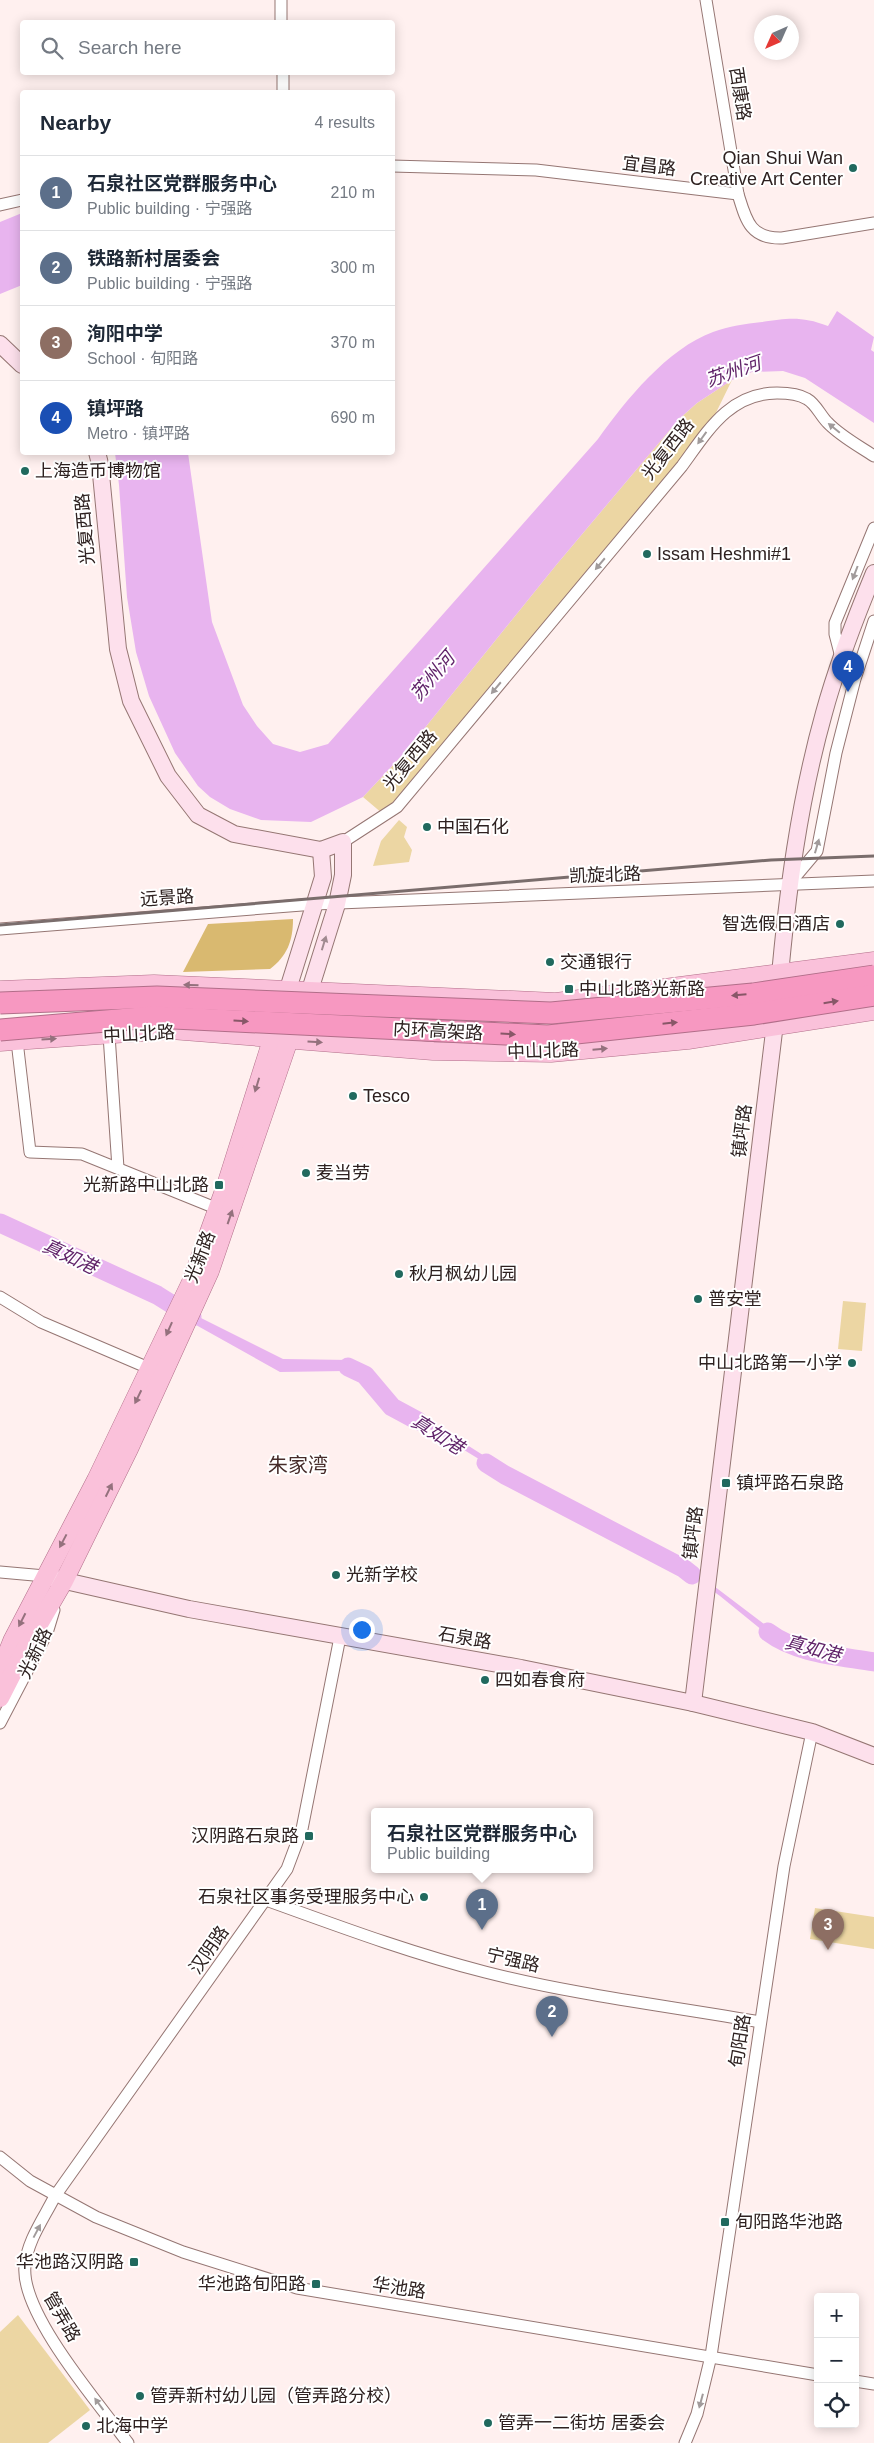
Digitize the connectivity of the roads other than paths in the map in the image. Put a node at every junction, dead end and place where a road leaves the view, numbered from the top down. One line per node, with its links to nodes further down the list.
1 (281, 0): 3 (street)
2 (706, 0): 7 (street, 西康路)
3 (281, 20)
4 (282, 75): 5 (street)
5 (283, 90)
6 (395, 166): 7 (street, 宜昌路)
7 (738, 194): 10 (street)
8 (20, 200): 9 (street)
9 (0, 204)
10 (874, 223)
11 (0, 344): 12 (street)
12 (20, 363)
13 (98, 455): 20 (street, 光复西路)
14 (874, 456): 19 (street, 光复西路, one-way to 19)
15 (874, 528): 18 (street, one-way to 18)
16 (874, 573): 18 (street, 镇坪路)
17 (874, 621): 22 (street, one-way to 17)
18 (841, 657): 22 (street, 镇坪路)
19 (343, 842): 20 (street, 光复西路); 24 (street, 光新路)
20 (321, 850): 23 (street, 光新路)
21 (874, 881): 22 (street, 凯旋北路)
22 (789, 885): 24 (street, 凯旋北路); 27 (street, 镇坪路)
23 (315, 904): 24 (street, 远景路); 25 (street, 远景路); 29 (street, 光新路)
24 (337, 904): 31 (street, 光新路, one-way to 24)
25 (0, 928)
26 (874, 961): 27 (main road)
27 (780, 972): 31 (main road); 35 (street, 镇坪路)
28 (874, 976): 33 (highway, 内环高架路, one-way to 33, bridge)
29 (288, 989): 30 (main road, one-way to 30); 31 (main road); 38 (main road, 光新路)
30 (0, 990)
31 (310, 990): 38 (main road, 光新路)
32 (874, 995): 37 (highway, 内环高架路, one-way to 32, bridge)
33 (0, 1003)
34 (874, 1010): 35 (main road, 中山北路)
35 (775, 1026): 38 (main road, 中山北路, one-way to 35); 52 (street, 镇坪路)
36 (109, 1035): 37 (main road, 中山北路, one-way to 36); 38 (main road, 中山北路); 39 (street)
37 (6, 1038): 39 (street)
38 (280, 1039): 40 (main road, 光新路, one-way to 40); 42 (main road, 光新路, one-way to 38)
39 (118, 1168): 40 (street)
40 (218, 1209): 42 (main road, 光新路)
41 (0, 1297): 44 (street)
42 (187, 1308): 43 (main road, 光新路)
43 (165, 1356): 44 (main road, 光新路); 47 (main road, 光新路, one-way to 43)
44 (151, 1369): 46 (main road, 光新路, one-way to 46)
45 (0, 1572): 46 (street)
46 (45, 1576): 47 (street, 石泉路); 49 (main road, 光新路, one-way to 49)
47 (64, 1581): 48 (street, 石泉路); 51 (main road, 光新路); 53 (street, 光新路)
48 (340, 1637): 52 (street, 石泉路); 56 (street, 汉阴路)
49 (6, 1647): 50 (main road, 光新路)
50 (0, 1671)
51 (0, 1697)
52 (693, 1703): 54 (street, 石泉路)
53 (0, 1723)
54 (812, 1732): 55 (street, 石泉路); 57 (street, 旬阳路)
55 (874, 1756)
56 (266, 1900): 57 (street, 宁强路); 59 (street, 汉阴路)
57 (760, 2022): 60 (street, 旬阳路)
58 (0, 2157): 59 (street, 华池路)
59 (55, 2196): 60 (street, 华池路); 64 (street, 管弄路, one-way to 59)
60 (711, 2356): 61 (street, 华池路); 65 (street, one-way to 65)
61 (814, 2374)
62 (859, 2382): 63 (street)
63 (874, 2384)
64 (128, 2443)
65 (685, 2443)

